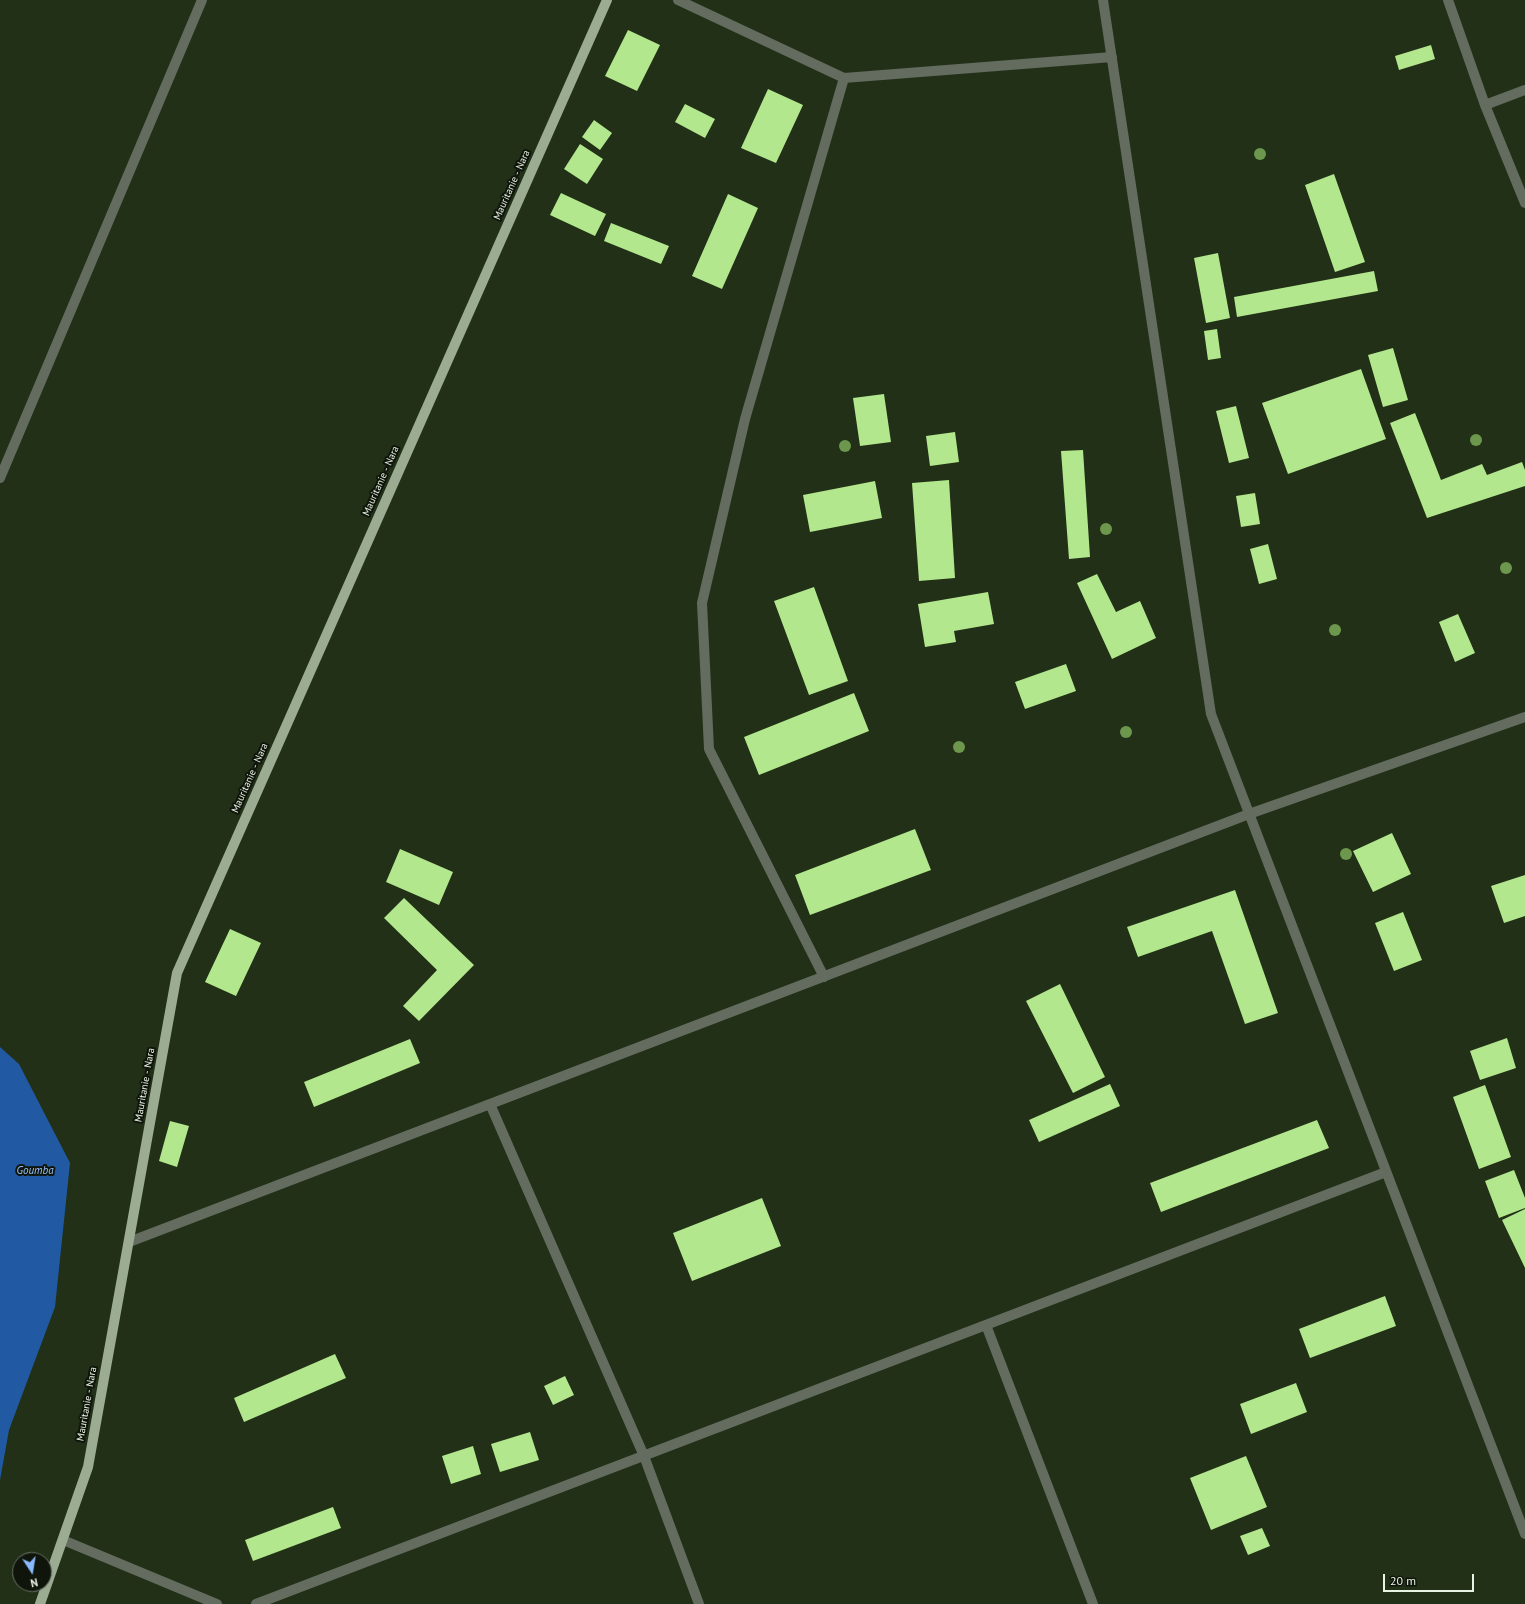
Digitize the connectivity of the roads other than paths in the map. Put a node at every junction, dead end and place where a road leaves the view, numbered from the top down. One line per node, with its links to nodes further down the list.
1 (202, 0): 11 (street)
2 (607, 0): 17 (main road, Mauritanie - Nara)
3 (678, 0): 7 (street)
4 (1103, 0): 6 (street)
5 (1448, 0): 9 (street)
6 (1112, 57): 7 (street); 13 (street)
7 (844, 78): 14 (street)
8 (1525, 90): 9 (street)
9 (1485, 105): 10 (street)
10 (1525, 203)
11 (0, 478)
12 (1525, 717): 13 (street)
13 (1249, 814): 14 (street); 16 (street)
14 (824, 976): 15 (street)
15 (490, 1104): 17 (street); 19 (street)
16 (1386, 1172): 18 (street); 20 (street)
17 (129, 1242): 21 (main road, Mauritanie - Nara)
18 (986, 1325): 19 (street); 26 (street)
19 (644, 1456): 24 (street); 25 (street)
20 (1525, 1534)
21 (63, 1540): 22 (main road, Mauritanie - Nara); 23 (street)
22 (40, 1604)
23 (217, 1604)
24 (256, 1604)
25 (699, 1604)
26 (1093, 1604)

